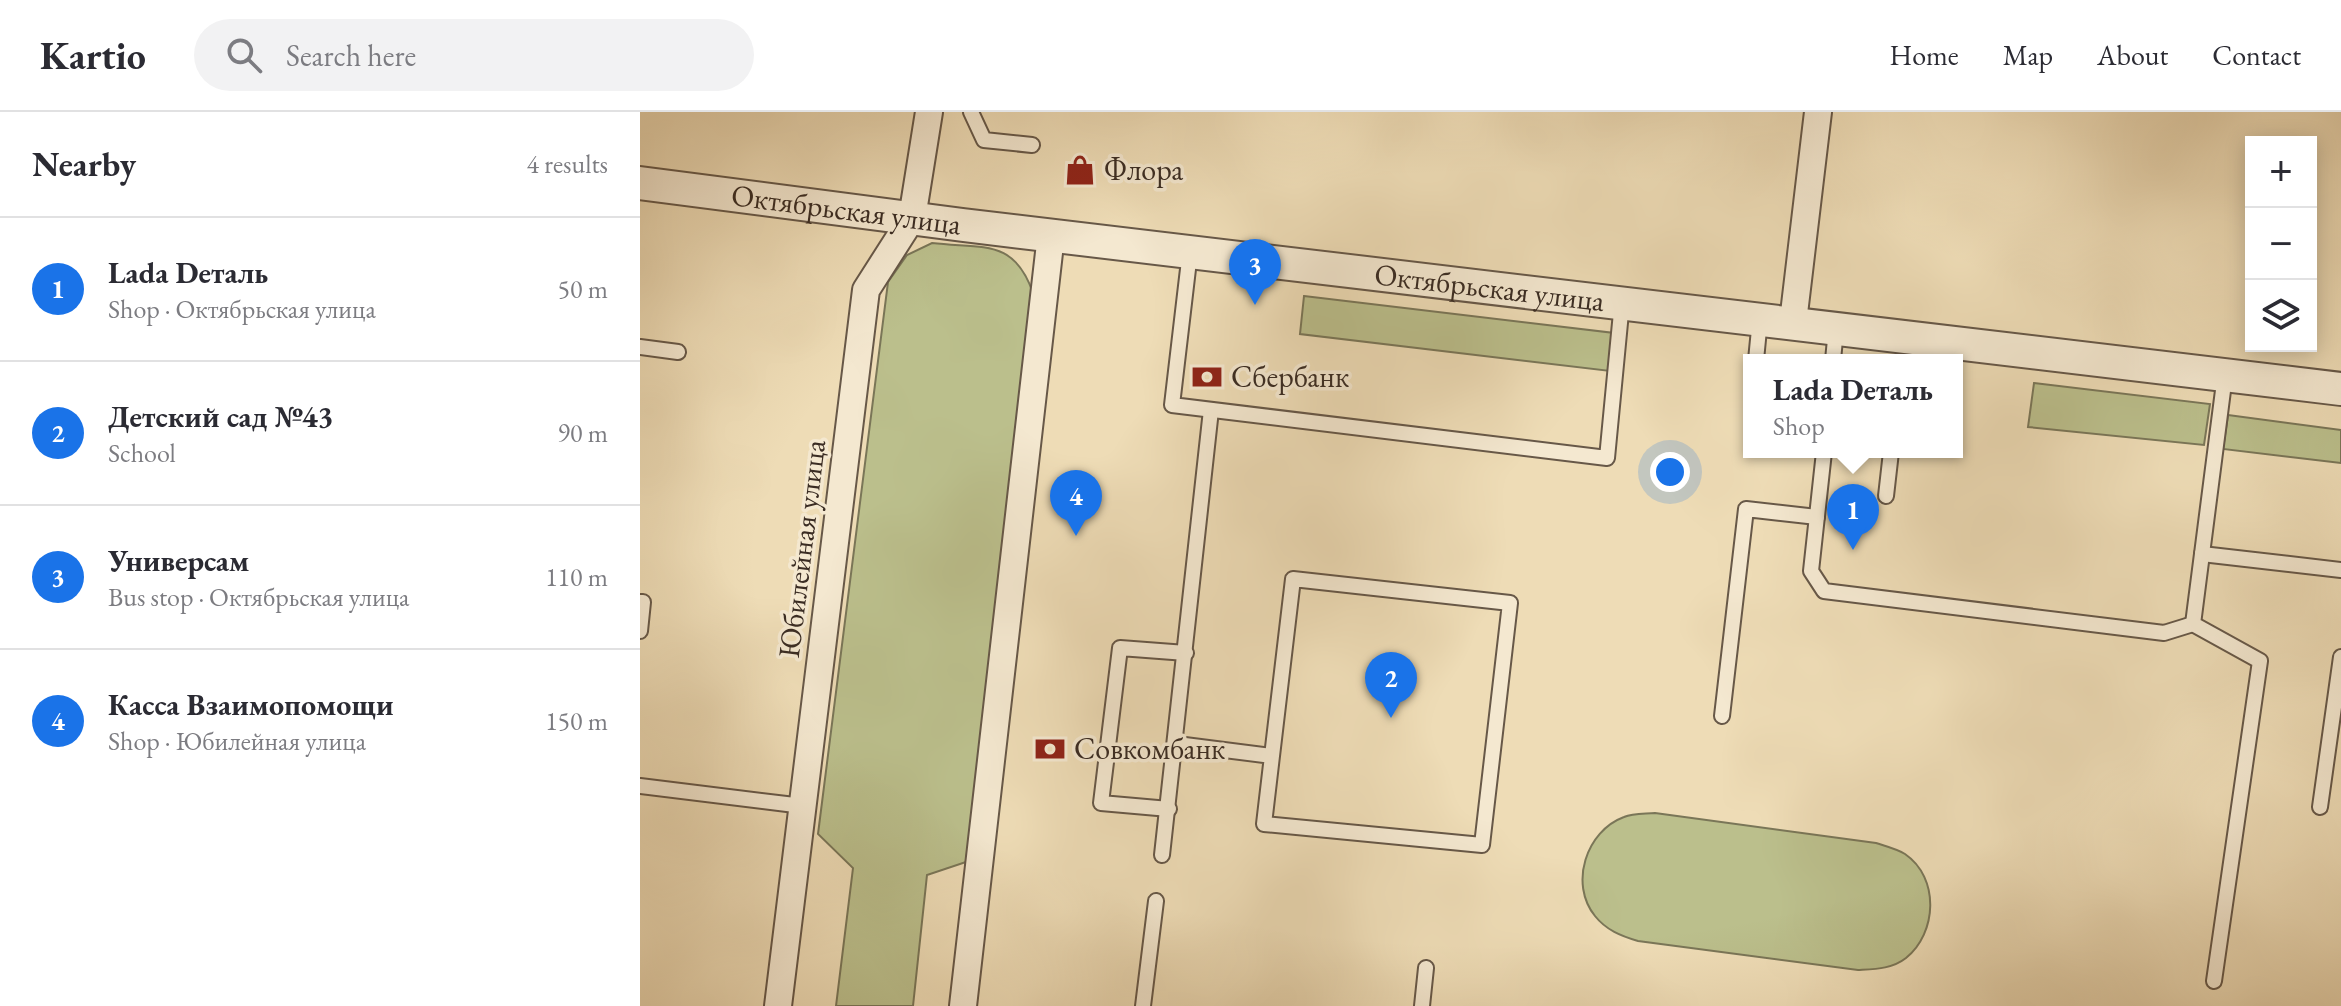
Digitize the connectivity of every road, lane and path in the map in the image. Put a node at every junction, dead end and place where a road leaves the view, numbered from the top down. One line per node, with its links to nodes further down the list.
1 (929, 112): 6 (street, Юбилейная улица)
2 (971, 112): 4 (lane)
3 (1818, 112): 11 (street)
4 (1032, 145)
5 (640, 183): 6 (street, Октябрьская улица)
6 (912, 218): 7 (street, Октябрьская улица); 35 (street, Юбилейная улица)
7 (1051, 235): 8 (street, Октябрьская улица); 43 (street)
8 (1190, 252): 9 (street, Октябрьская улица); 19 (lane)
9 (1622, 302): 10 (street, Октябрьская улица); 19 (lane)
10 (1760, 318): 11 (street, Октябрьская улица); 15 (lane)
11 (1793, 322): 12 (street, Октябрьская улица)
12 (1836, 327): 16 (lane); 17 (street, Октябрьская улица)
13 (640, 347): 14 (lane)
14 (678, 352)
15 (1757, 354)
16 (1834, 354)
17 (2225, 375): 18 (street, Октябрьская улица); 24 (lane)
18 (2341, 389)
19 (1211, 410): 29 (lane)
20 (1823, 458): 23 (lane)
21 (1890, 458): 22 (lane)
22 (1886, 496)
23 (1817, 517): 27 (lane); 31 (lane)
24 (2202, 554): 25 (lane); 27 (lane)
25 (2341, 570)
26 (640, 602): 28 (lane)
27 (2193, 624): 41 (lane)
28 (640, 631)
29 (1186, 653): 32 (lane); 37 (lane)
30 (2341, 657): 36 (lane)
31 (1722, 716)
32 (1177, 744): 33 (lane); 37 (lane)
33 (1272, 756): 33 (lane)
34 (640, 786): 35 (lane)
35 (803, 806): 42 (street, Юбилейная улица)
36 (2320, 807)
37 (1169, 809): 38 (lane)
38 (1162, 855)
39 (1156, 901): 44 (lane)
40 (1426, 968): 45 (lane)
41 (2214, 981)
42 (778, 1006)
43 (963, 1006)
44 (1143, 1006)
45 (1422, 1006)

